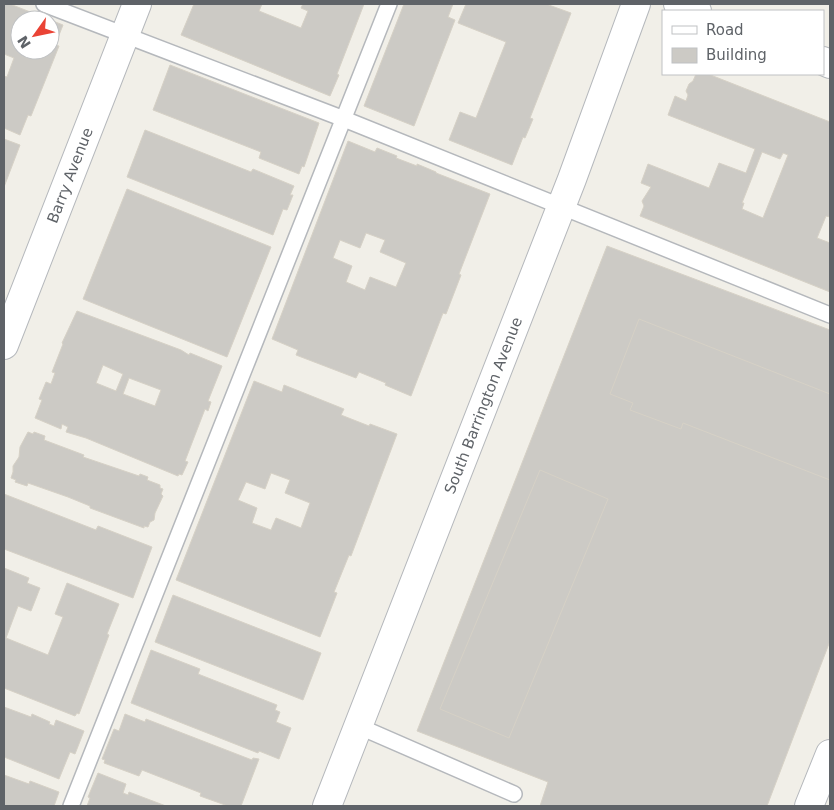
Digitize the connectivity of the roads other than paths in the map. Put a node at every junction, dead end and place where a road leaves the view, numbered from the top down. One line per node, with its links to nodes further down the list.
1 (44, 4): 7 (lane)
2 (137, 4): 7 (street, Barry Avenue)
3 (389, 4): 8 (lane)
4 (636, 4): 9 (street, South Barrington Avenue)
5 (678, 4): 6 (street)
6 (693, 10)
7 (125, 34): 8 (lane); 11 (street, Barry Avenue)
8 (344, 119): 9 (lane); 15 (lane)
9 (561, 207): 10 (lane); 12 (street, South Barrington Avenue)
10 (830, 315)
11 (4, 345)
12 (358, 726): 14 (lane); 16 (street, South Barrington Avenue)
13 (830, 754): 17 (street)
14 (514, 794)
15 (71, 806)
16 (327, 806)
17 (809, 806)

